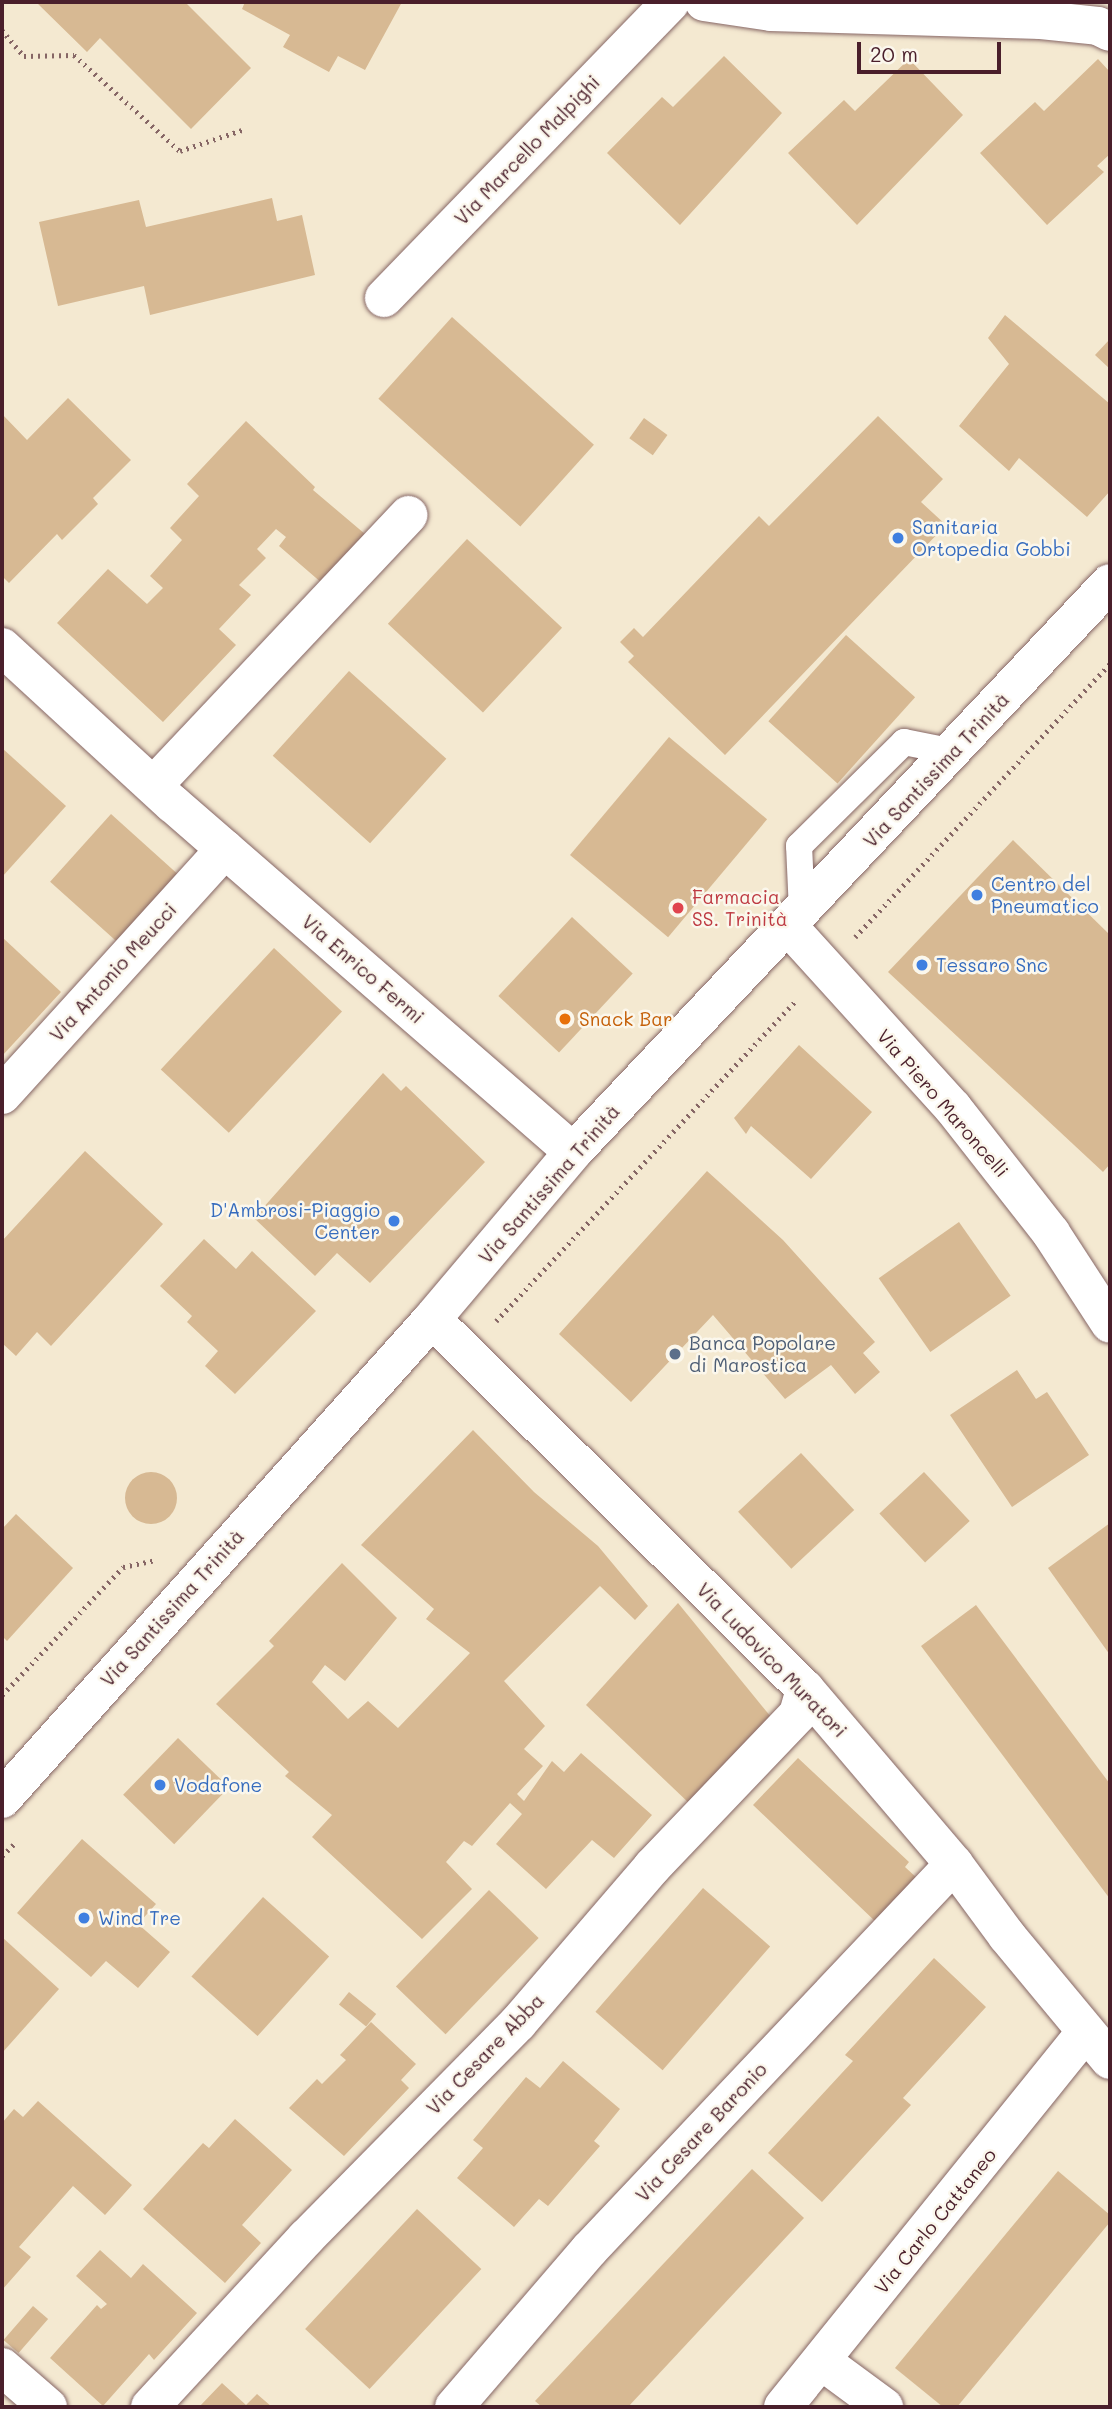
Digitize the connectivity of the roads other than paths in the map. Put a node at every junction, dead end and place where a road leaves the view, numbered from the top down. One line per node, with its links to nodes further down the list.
1 (671, 2): 4 (street, Via Marcello Malpighi)
2 (704, 2): 3 (street)
3 (1110, 32)
4 (384, 298)
5 (408, 515): 8 (street)
6 (1110, 583): 10 (street, Via Santissima Trinità)
7 (2, 647): 8 (street, Via Enrico Fermi)
8 (154, 785): 9 (street, Via Enrico Fermi)
9 (225, 849): 11 (street, Via Antonio Meucci); 12 (street, Via Enrico Fermi)
10 (795, 918): 12 (street, Via Santissima Trinità); 14 (street, Via Piero Maroncelli)
11 (2, 1095)
12 (573, 1152): 13 (street, Via Santissima Trinità)
13 (432, 1318): 15 (street, Via Ludovico Muratori); 16 (street, Via Santissima Trinità)
14 (1110, 1324)
15 (805, 1689): 17 (street, Via Ludovico Muratori); 22 (street, Via Cesare Abba)
16 (2, 1798)
17 (954, 1864): 18 (street, Via Ludovico Muratori); 23 (street, Via Cesare Baronio)
18 (1098, 2046): 19 (street, Via Carlo Cattaneo)
19 (823, 2362): 24 (street, Via Carlo Cattaneo); 25 (street)
20 (2, 2367): 21 (street)
21 (48, 2407)
22 (150, 2407)
23 (454, 2407)
24 (783, 2407)
25 (884, 2407)

